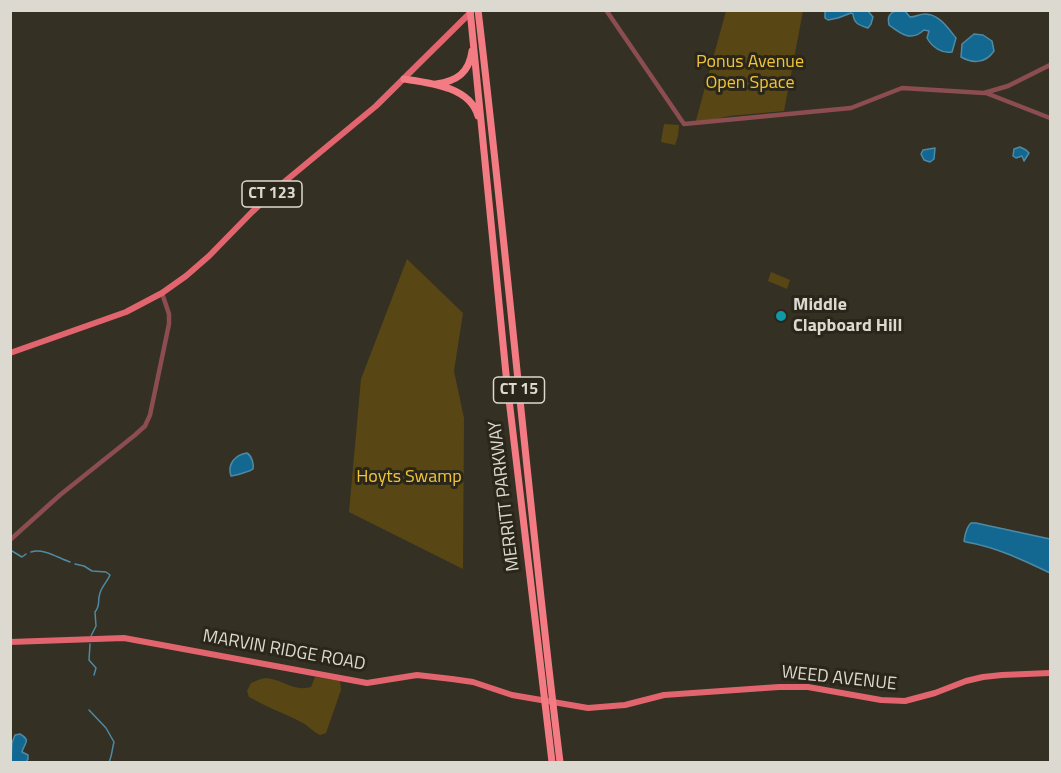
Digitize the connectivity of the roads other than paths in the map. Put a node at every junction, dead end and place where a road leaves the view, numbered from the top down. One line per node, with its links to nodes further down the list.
1 (472, 10): 4 (highway, MERRITT PARKWAY / CT 15); 6 (main road, CT 123)
2 (606, 10): 9 (street)
3 (479, 14): 20 (highway, MERRITT PARKWAY / CT 15)
4 (474, 39): 7 (highway); 12 (highway, MERRITT PARKWAY / CT 15)
5 (1050, 65): 8 (street)
6 (404, 80): 7 (highway); 13 (main road, CT 123)
7 (433, 84): 12 (highway)
8 (1008, 86): 9 (street); 10 (street)
9 (984, 93): 10 (street)
10 (1006, 101): 11 (street)
11 (1050, 118)
12 (483, 139): 19 (highway, MERRITT PARKWAY / CT 15)
13 (162, 293): 14 (main road, CT 123); 15 (street)
14 (10, 353)
15 (10, 540)
16 (10, 642): 18 (main road, MARVIN RIDGE ROAD)
17 (1050, 673): 18 (main road, WEED AVENUE)
18 (657, 697)
19 (552, 762)
20 (560, 762)

